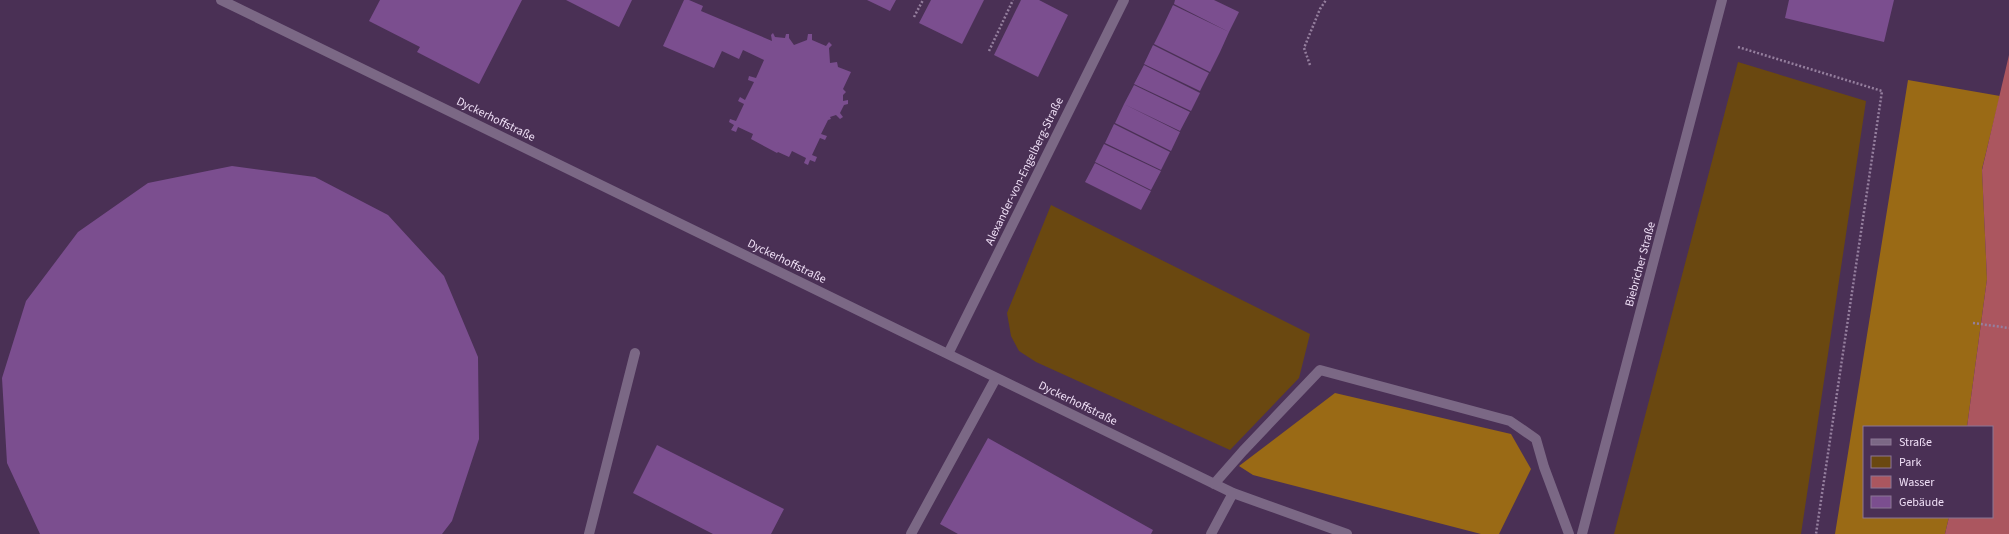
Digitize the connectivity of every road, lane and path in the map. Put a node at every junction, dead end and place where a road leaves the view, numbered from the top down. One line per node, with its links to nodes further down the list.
1 (221, 0): 14 (street, Dyckerhoffstraße)
2 (923, 0): 7 (path)
3 (1013, 0): 9 (path)
4 (1124, 0): 14 (street, Alexander-von-Engelberg-Straße)
5 (1326, 0): 10 (path)
6 (1722, 0): 23 (street, Biebricher Straße)
7 (914, 17)
8 (1738, 47): 24 (path)
9 (989, 51)
10 (1310, 65)
11 (1973, 323): 12 (path)
12 (2009, 328)
13 (635, 353): 18 (street)
14 (948, 354): 15 (street, Dyckerhoffstraße)
15 (996, 378): 16 (street, Dyckerhoffstraße); 19 (street)
16 (1214, 484): 17 (street, Dyckerhoffstraße); 22 (street)
17 (1233, 493): 20 (street); 21 (street, Dyckerhoffstraße)
18 (589, 534)
19 (911, 534)
20 (1211, 534)
21 (1347, 534)
22 (1569, 534)
23 (1582, 534)
24 (1816, 534)

